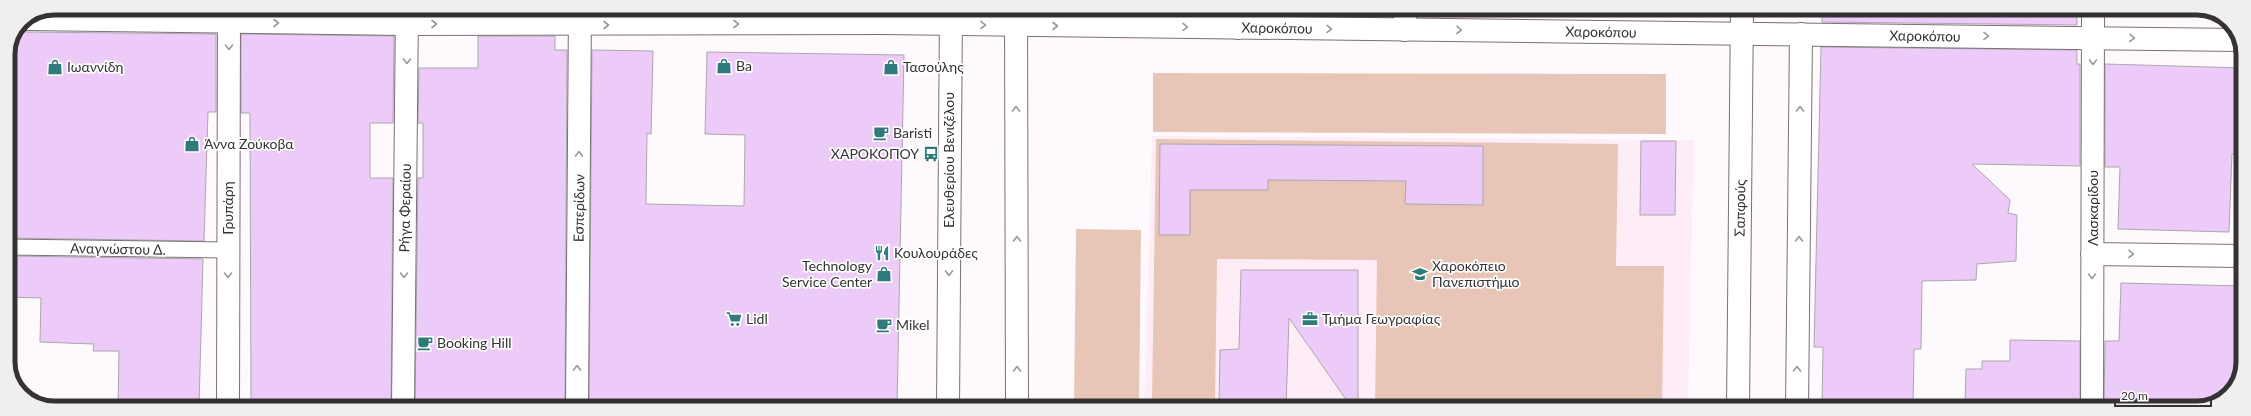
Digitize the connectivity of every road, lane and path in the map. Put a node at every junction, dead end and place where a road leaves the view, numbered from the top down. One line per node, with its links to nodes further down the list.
1 (229, 15): 4 (street, Χαροκόπου, one-way to 4); 15 (street, Γρυπάρη, one-way to 15)
2 (1742, 15): 10 (street, Σαπφούς)
3 (2093, 15): 12 (street, Λασκαρίδου)
4 (407, 16): 6 (street, Χαροκόπου, one-way to 6); 19 (street, Ρήγα Φεραίου, one-way to 19)
5 (951, 16): 6 (street, Χαροκόπου, one-way to 5); 7 (street, Χαροκόπου, one-way to 7); 21 (street, Ελευθερίου Βενιζέλου, one-way to 21)
6 (580, 17): 20 (street, Εσπερίδων, one-way to 6)
7 (1016, 17): 8 (street, Χαροκόπου, one-way to 8); 22 (street, one-way to 7)
8 (1238, 18): 9 (street, Χαροκόπου, one-way to 9)
9 (1405, 19): 10 (street, Χαροκόπου, one-way to 10)
10 (1742, 33): 11 (street, Χαροκόπου); 23 (street, Σαπφούς)
11 (1801, 34): 12 (street, Χαροκόπου, one-way to 12); 24 (street, one-way to 11)
12 (2093, 38): 13 (street, Χαροκόπου, one-way to 13); 16 (street, Λασκαρίδου, one-way to 16)
13 (2233, 40)
14 (15, 248): 15 (lane, Αναγνώστου Δ.)
15 (228, 250): 18 (street, Γρυπάρη, one-way to 18)
16 (2092, 254): 17 (street, one-way to 17); 25 (street, Λασκαρίδου, one-way to 25)
17 (2236, 256)
18 (228, 401)
19 (403, 401)
20 (577, 401)
21 (948, 401)
22 (1018, 401)
23 (1738, 401)
24 (1797, 401)
25 (2092, 401)

